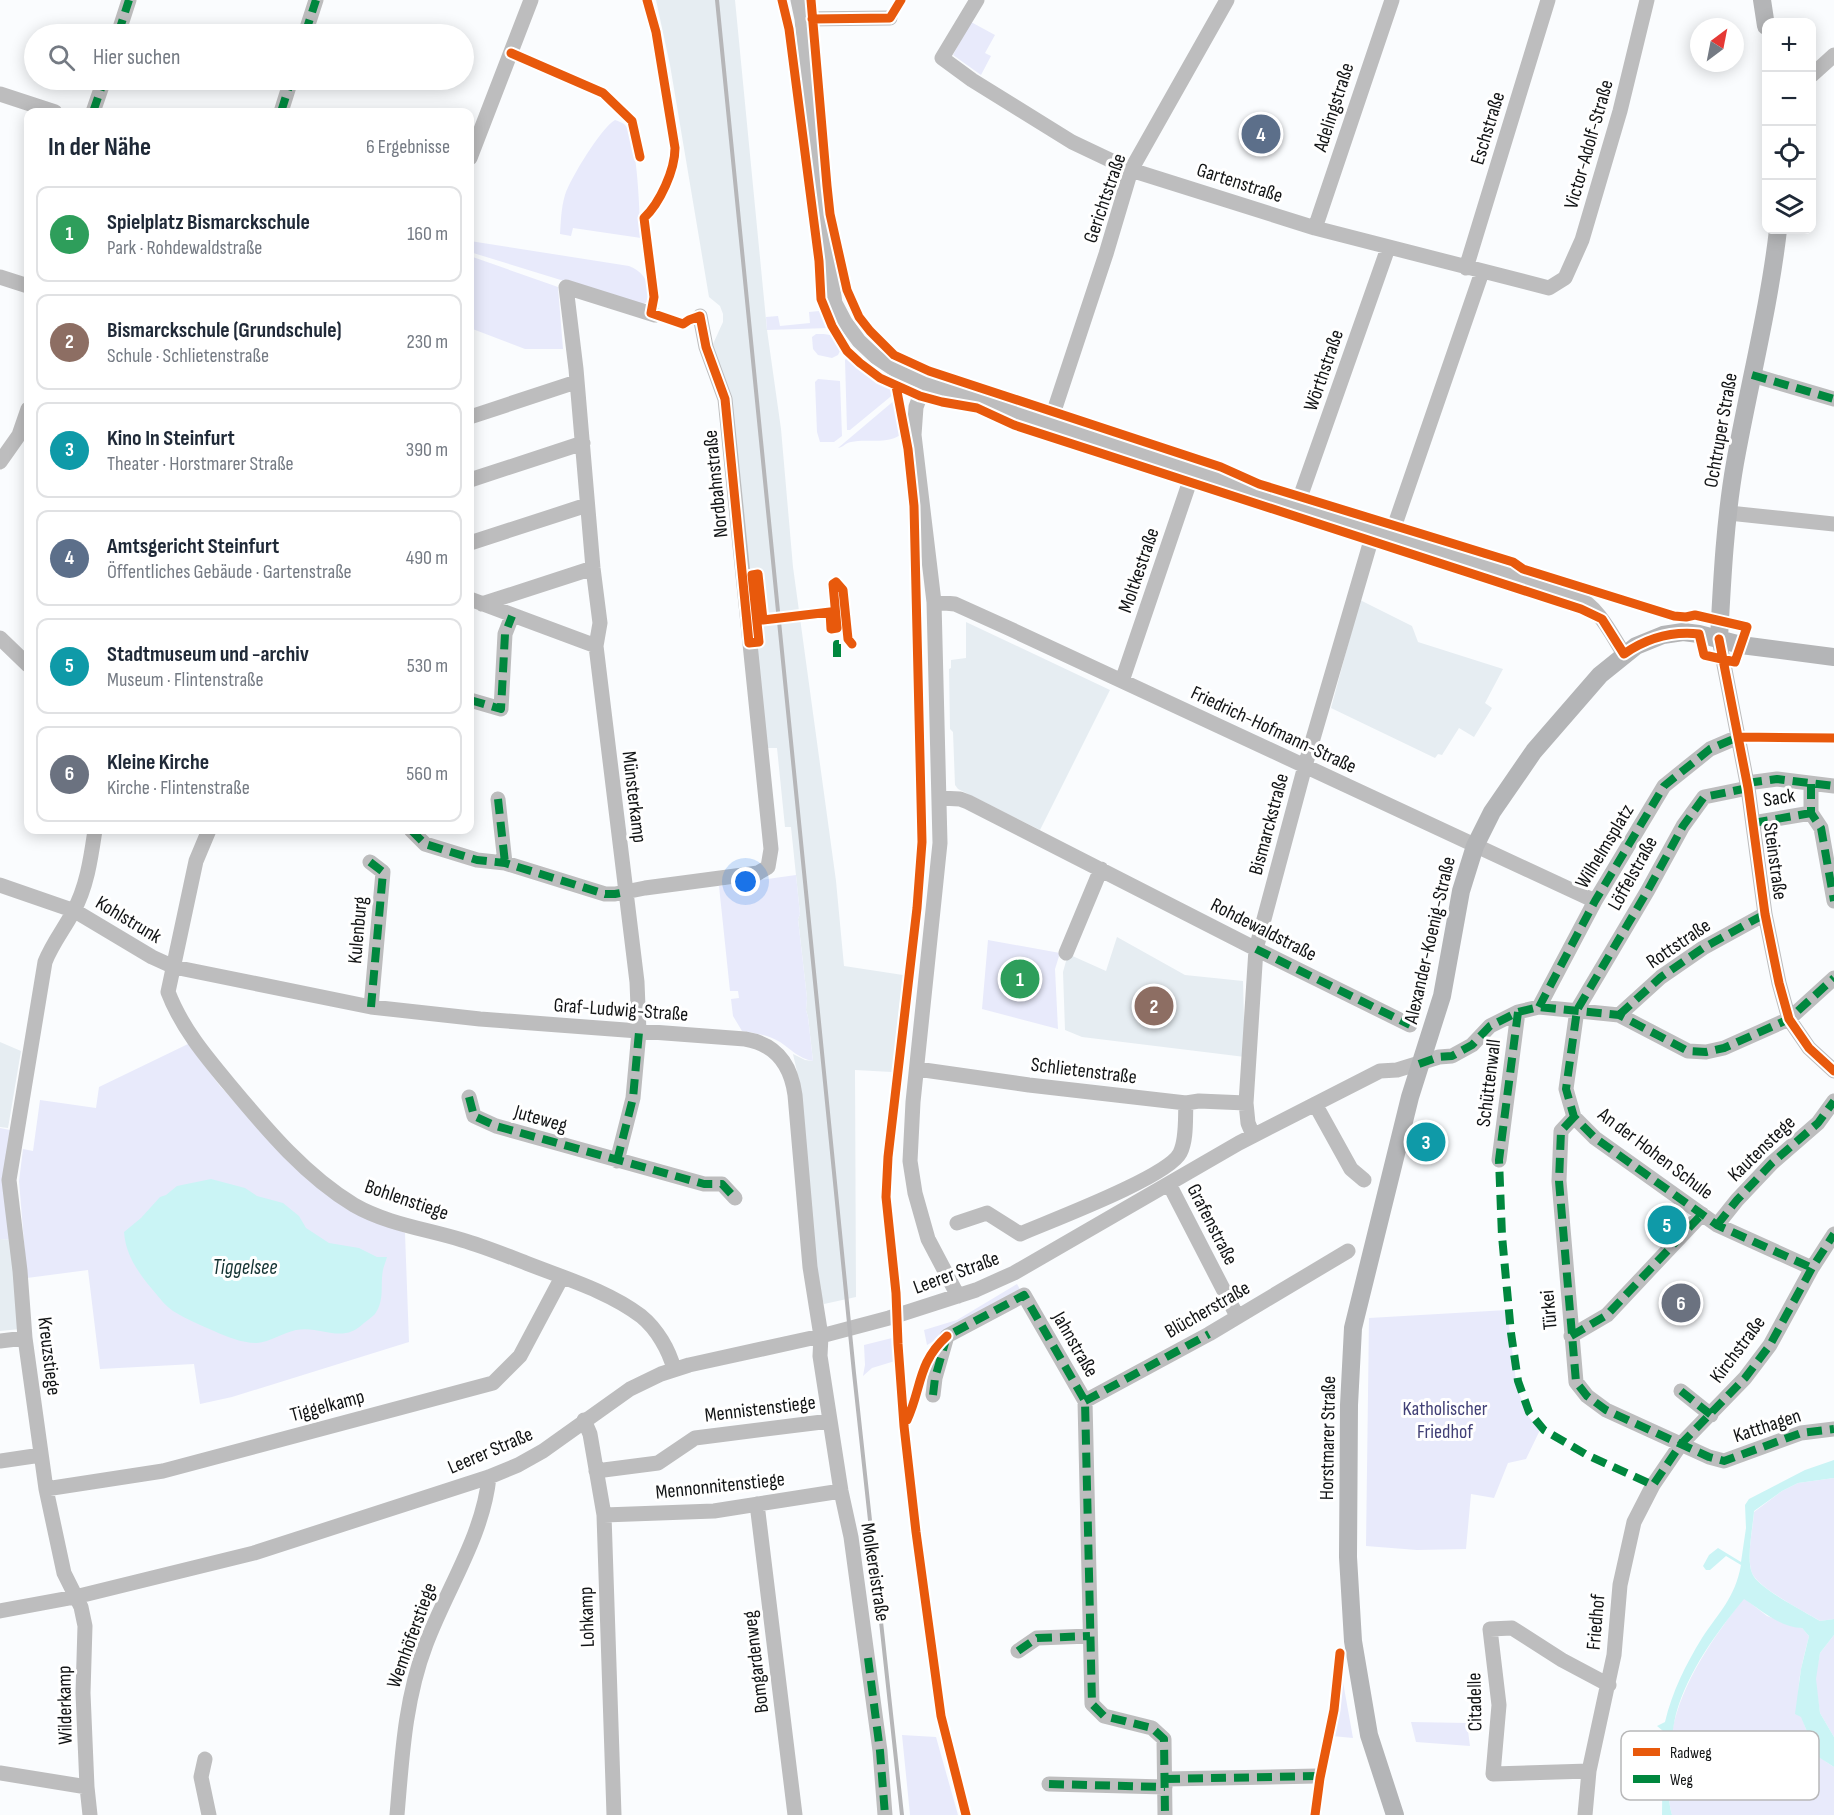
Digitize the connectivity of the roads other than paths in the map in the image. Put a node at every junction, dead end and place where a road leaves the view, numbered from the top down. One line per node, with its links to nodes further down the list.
1 (129, 0): 14 (street)
2 (316, 0): 15 (street)
3 (531, 0): 24 (street)
4 (798, 0): 13 (street)
5 (977, 0): 25 (street, Gartenstraße)
6 (1227, 0): 25 (street, Gerichtstraße)
7 (1392, 0): 26 (street, Adelingstraße)
8 (1548, 0): 29 (street, Eschstraße)
9 (1647, 0): 33 (street, Victor-Adolf-Straße)
10 (1762, 0): 12 (main road)
11 (890, 18): 13 (street)
12 (1765, 18)
13 (807, 19): 38 (street)
14 (121, 24)
15 (308, 24)
16 (1834, 55): 17 (street)
17 (1815, 72)
18 (101, 90): 22 (street)
19 (288, 90): 23 (street)
20 (0, 94): 21 (street)
21 (43, 108)
22 (94, 108)
23 (282, 108)
24 (474, 148)
25 (1131, 170): 26 (street, Gartenstraße); 41 (street, Gerichtstraße)
26 (1315, 228): 28 (street, Gartenstraße)
27 (1778, 234): 36 (main road, Ochtruper Straße)
28 (1388, 248): 29 (street, Gartenstraße); 48 (street, Wörthstraße)
29 (1466, 268): 30 (street, Gartenstraße)
30 (1482, 272): 33 (street, Gartenstraße); 52 (street)
31 (0, 277): 32 (street)
32 (24, 285)
33 (1549, 288)
34 (655, 315): 37 (street, Münsterkamp)
35 (700, 316): 84 (street, Nordbahnstraße)
36 (1752, 375): 39 (street); 49 (main road, Ochtruper Straße)
37 (576, 382): 40 (street); 43 (street, Münsterkamp)
38 (925, 383): 41 (street); 57 (street)
39 (1834, 399)
40 (474, 416)
41 (1050, 423): 45 (street)
42 (24, 440): 44 (street)
43 (583, 443): 46 (street); 47 (street, Münsterkamp)
44 (0, 462)
45 (1193, 472): 48 (street); 65 (street, Moltkestraße)
46 (474, 479)
47 (588, 505): 53 (street); 54 (street, Münsterkamp)
48 (1297, 506): 51 (street)
49 (1729, 513): 50 (street); 60 (main road, Ochtruper Straße)
50 (1834, 524)
51 (1374, 530): 52 (street); 68 (street, Bismarckstraße)
52 (1391, 536): 62 (street)
53 (474, 542)
54 (593, 568): 55 (street); 61 (street, Münsterkamp)
55 (474, 599)
56 (474, 599): 58 (street)
57 (933, 602): 65 (street, Friedrich-Hofmann-Straße); 72 (street)
58 (512, 616): 61 (street); 66 (street)
59 (0, 638): 64 (street)
60 (1719, 639): 62 (main road, Alexander-Koenig-Straße); 63 (main road, Alexander-Koenig-Straße); 67 (street, Steinstraße)
61 (596, 646): 84 (street, Münsterkamp)
62 (1624, 654): 79 (main road, Alexander-Koenig-Straße)
63 (1834, 657)
64 (24, 661)
65 (1122, 681): 68 (street, Friedrich-Hofmann-Straße)
66 (474, 701)
67 (1738, 737): 70 (street, Steinstraße); 86 (street, Wilhelmsplatz)
68 (1305, 766): 79 (street, Friedrich-Hofmann-Straße); 89 (street, Bismarckstraße)
69 (1811, 784): 70 (street, Löffelstraße); 71 (street, Löffelstraße); 74 (street)
70 (1747, 786): 75 (street, Steinstraße); 95 (street, Löffelstraße)
71 (1834, 786)
72 (940, 798): 82 (street, Rohdewaldstraße); 102 (street)
73 (498, 799): 81 (street)
74 (1811, 813): 75 (street, Sack); 85 (street)
75 (1753, 823): 88 (street, Steinstraße)
76 (94, 834): 87 (street, Kohlstrunk)
77 (207, 834): 91 (street, Bohlenstiege)
78 (415, 834): 81 (street, Nordbahnstraße)
79 (1475, 846): 86 (street, Friedrich-Hofmann-Straße); 101 (main road, Alexander-Koenig-Straße)
80 (370, 862): 93 (street, Kulenburg)
81 (505, 863): 84 (street, Nordbahnstraße)
82 (1101, 869): 89 (street, Rohdewaldstraße); 90 (street)
83 (0, 885): 87 (street)
84 (626, 892): 100 (street, Münsterkamp)
85 (1834, 900)
86 (1595, 901): 94 (street, Wilhelmsplatz)
87 (75, 911): 91 (street, Kohlstrunk); 127 (street, Kreuzstiege)
88 (1766, 914): 97 (street, Rottstraße); 98 (street, Steinstraße)
89 (1256, 949): 99 (street, Rohdewaldstraße); 107 (street, Bismarckstraße)
90 (1066, 954)
91 (174, 967): 93 (street, Graf-Ludwig-Straße); 122 (street, Bohlenstiege)
92 (1834, 978): 98 (street, Leerer Straße)
93 (371, 1007): 100 (street, Graf-Ludwig-Straße)
94 (1539, 1007): 95 (street, Leerer Straße); 96 (street, Leerer Straße)
95 (1577, 1010): 97 (street, Leerer Straße); 109 (street, An der Hohen Schule)
96 (1518, 1012): 101 (street, Leerer Straße); 111 (street, Schüttenwall)
97 (1619, 1015): 98 (street, Leerer Straße)
98 (1789, 1019): 103 (street, Steinstraße)
99 (1410, 1025)
100 (639, 1032): 112 (street); 125 (street, Graf-Ludwig-Straße)
101 (1419, 1064): 108 (street, Leerer Straße); 165 (main road, Horstmarer Straße)
102 (917, 1069): 106 (street, Schlietenstraße); 123 (street)
103 (1834, 1071)
104 (469, 1097): 112 (street, Juteweg)
105 (1834, 1101): 118 (street, Kautenstege)
106 (1186, 1103): 107 (street, Schlietenstraße); 117 (street, Leerer Straße)
107 (1246, 1103): 110 (street, Bismarckstraße)
108 (1314, 1104): 110 (street, Leerer Straße); 113 (street)
109 (1574, 1117): 116 (street, An der Hohen Schule); 126 (street, Türkei)
110 (1253, 1135): 114 (street, Leerer Straße)
111 (1499, 1160)
112 (617, 1161): 115 (street, Juteweg)
113 (1364, 1180)
114 (1168, 1184): 123 (street, Leerer Straße); 124 (street, Grafenstraße)
115 (735, 1197)
116 (1702, 1214): 118 (street, An der Hohen Schule); 126 (street)
117 (957, 1223)
118 (1717, 1225): 121 (street, An der Hohen Schule)
119 (1834, 1234): 121 (street, Kirchstraße)
120 (1348, 1251): 124 (street, Blücherstraße)
121 (1812, 1268): 133 (street, Kirchstraße)
122 (562, 1277): 129 (street, Bohlenstiege); 142 (street, Tiggelkamp)
123 (958, 1296): 125 (street, Leerer Straße)
124 (1236, 1316): 132 (street, Blücherstraße)
125 (821, 1336): 129 (street, Leerer Straße); 135 (street, Molkereistraße)
126 (1571, 1336): 137 (street, Türkei)
127 (25, 1338): 128 (street); 138 (street, Kreuzstiege)
128 (0, 1341)
129 (674, 1369): 134 (street, Leerer Straße)
130 (1681, 1391): 133 (street)
131 (933, 1395): 132 (street, Jahnstraße)
132 (1085, 1401): 148 (street, Jahnstraße)
133 (1711, 1415): 137 (street, Kirchstraße)
134 (584, 1420): 140 (street, Lohkamp); 141 (street, Leerer Straße)
135 (830, 1420): 140 (street, Mennistenstiege); 143 (street, Molkereistraße)
136 (1834, 1429): 137 (street, Katthagen)
137 (1682, 1444): 150 (street, Friedhof)
138 (41, 1455): 139 (street); 142 (street, Kreuzstiege)
139 (0, 1461)
140 (596, 1471): 145 (street, Lohkamp)
141 (489, 1477): 146 (street, Leerer Straße); 160 (street, Wemhöferstiege)
142 (46, 1489): 146 (street, Kreuzstiege)
143 (841, 1491): 144 (street, Mennonnitenstiege); 163 (street, Molkereistraße)
144 (757, 1504): 145 (street, Mennonnitenstiege); 162 (street, Bomgardenweg)
145 (604, 1515): 161 (street, Lohkamp)
146 (75, 1597): 147 (street, Leerer Straße); 157 (street, Wilderkamp)
147 (0, 1611)
148 (1090, 1636): 149 (street); 155 (street, Jahnstraße)
149 (1018, 1651)
150 (1609, 1685): 152 (street, Friedhof); 152 (street, Citadelle)
151 (205, 1759): 159 (street)
152 (1589, 1771): 166 (street, Friedhof)
153 (0, 1773): 157 (street)
154 (1317, 1776): 155 (street)
155 (1165, 1783): 156 (street); 164 (street)
156 (1049, 1784)
157 (87, 1787): 158 (street, Wilderkamp)
158 (90, 1815)
159 (209, 1815)
160 (397, 1815)
161 (614, 1815)
162 (795, 1815)
163 (885, 1815)
164 (1165, 1815)
165 (1395, 1815)
166 (1585, 1815)

